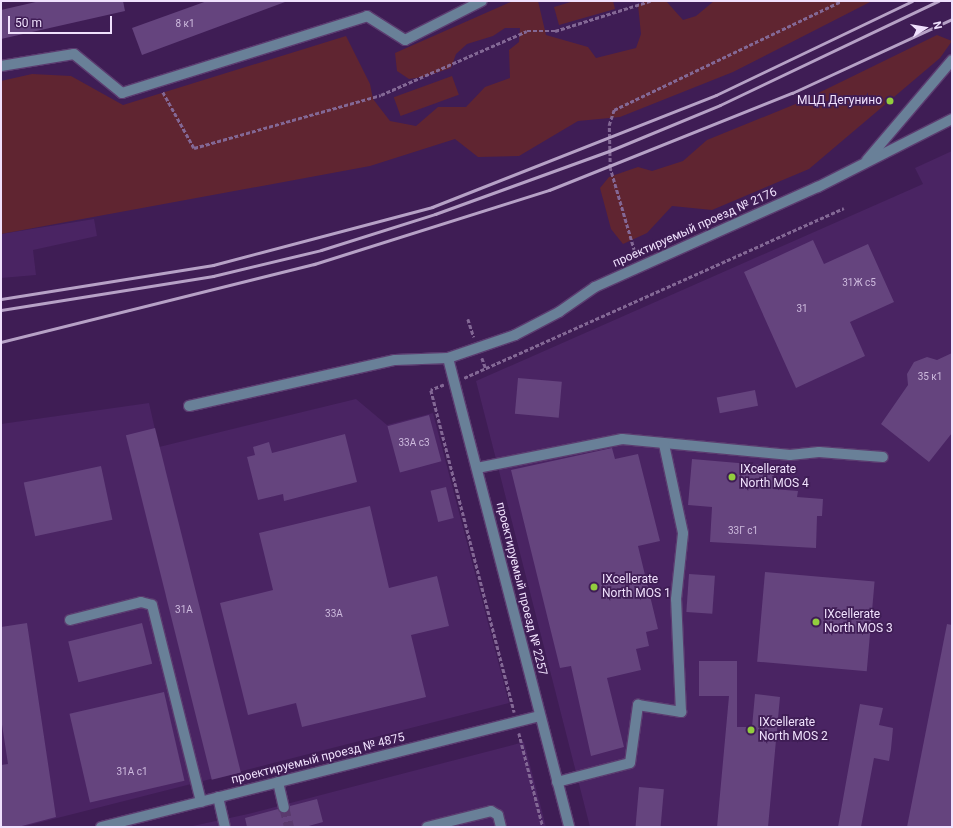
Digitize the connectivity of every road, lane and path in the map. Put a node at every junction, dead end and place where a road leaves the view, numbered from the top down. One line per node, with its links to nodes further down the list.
1 (482, 1): 6 (street)
2 (650, 1): 6 (path)
3 (841, 1): 9 (path)
4 (952, 60): 8 (street)
5 (1, 66): 6 (street)
6 (157, 81)
7 (952, 119): 8 (street, проектируемый проезд № 2176)
8 (864, 163): 9 (street, проектируемый проезд № 2176)
9 (639, 268): 10 (street, проектируемый проезд № 2176)
10 (448, 358): 11 (street, проектируемый проезд № 2176); 14 (street, проектируемый проезд № 2257)
11 (189, 406)
12 (664, 444): 13 (street); 14 (street); 18 (street)
13 (883, 457)
14 (477, 468): 16 (street, проектируемый проезд № 2257)
15 (70, 620): 20 (street)
16 (540, 716): 17 (street, проектируемый проезд № 4875); 18 (street, проектируемый проезд № 2257)
17 (278, 782): 19 (street, проектируемый проезд № 4875); 21 (street)
18 (558, 782): 26 (street, проектируемый проезд № 2257)
19 (218, 797): 20 (street, проектируемый проезд № 4875); 23 (street)
20 (201, 802): 22 (street, проектируемый проезд № 4875)
21 (284, 807)
22 (101, 827)
23 (225, 827)
24 (427, 827): 25 (street)
25 (501, 827)
26 (569, 827)

